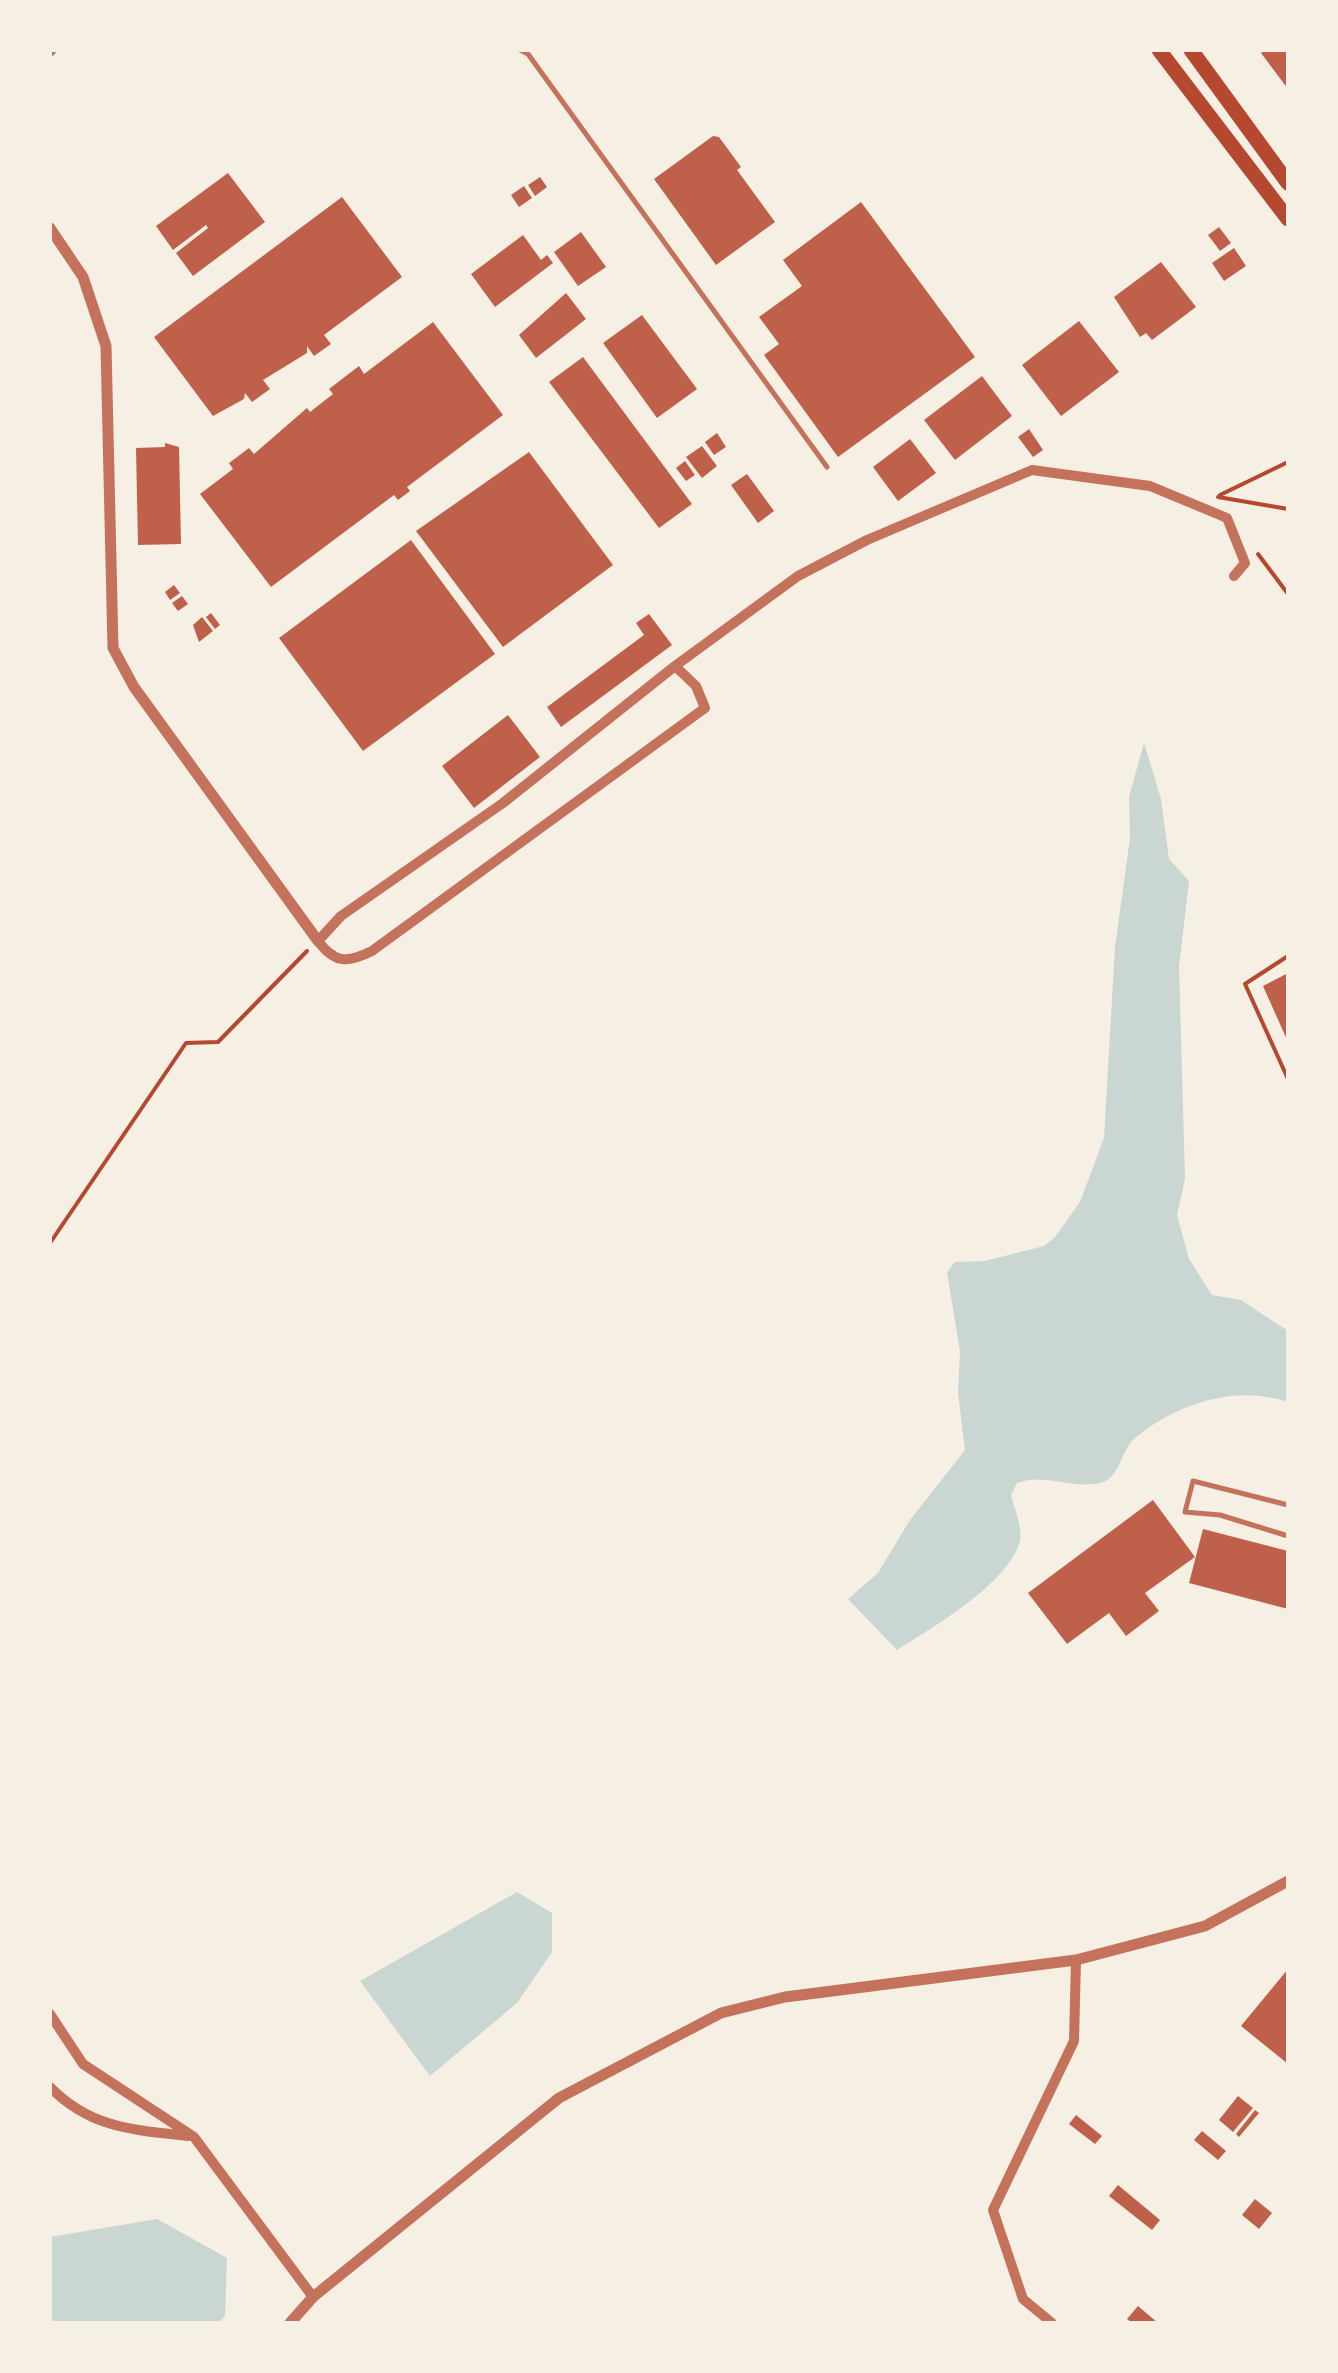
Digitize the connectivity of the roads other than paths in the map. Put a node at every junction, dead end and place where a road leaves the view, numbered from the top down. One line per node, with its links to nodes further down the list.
1 (520, 50): 4 (lane)
2 (1159, 50): 6 (highway)
3 (1190, 50): 5 (highway)
4 (531, 52): 8 (lane)
5 (1288, 183)
6 (1288, 220)
7 (50, 228): 11 (street)
8 (827, 467)
9 (1234, 576): 10 (street)
10 (674, 666): 11 (street); 11 (street)
11 (318, 942)
12 (1288, 1505): 13 (lane)
13 (1288, 1536)
14 (1288, 1881): 15 (street)
15 (1076, 1960): 19 (street); 21 (street)
16 (50, 2014): 18 (street)
17 (50, 2087): 18 (street)
18 (194, 2137): 19 (street)
19 (313, 2297): 20 (street)
20 (290, 2323)
21 (1052, 2323)

